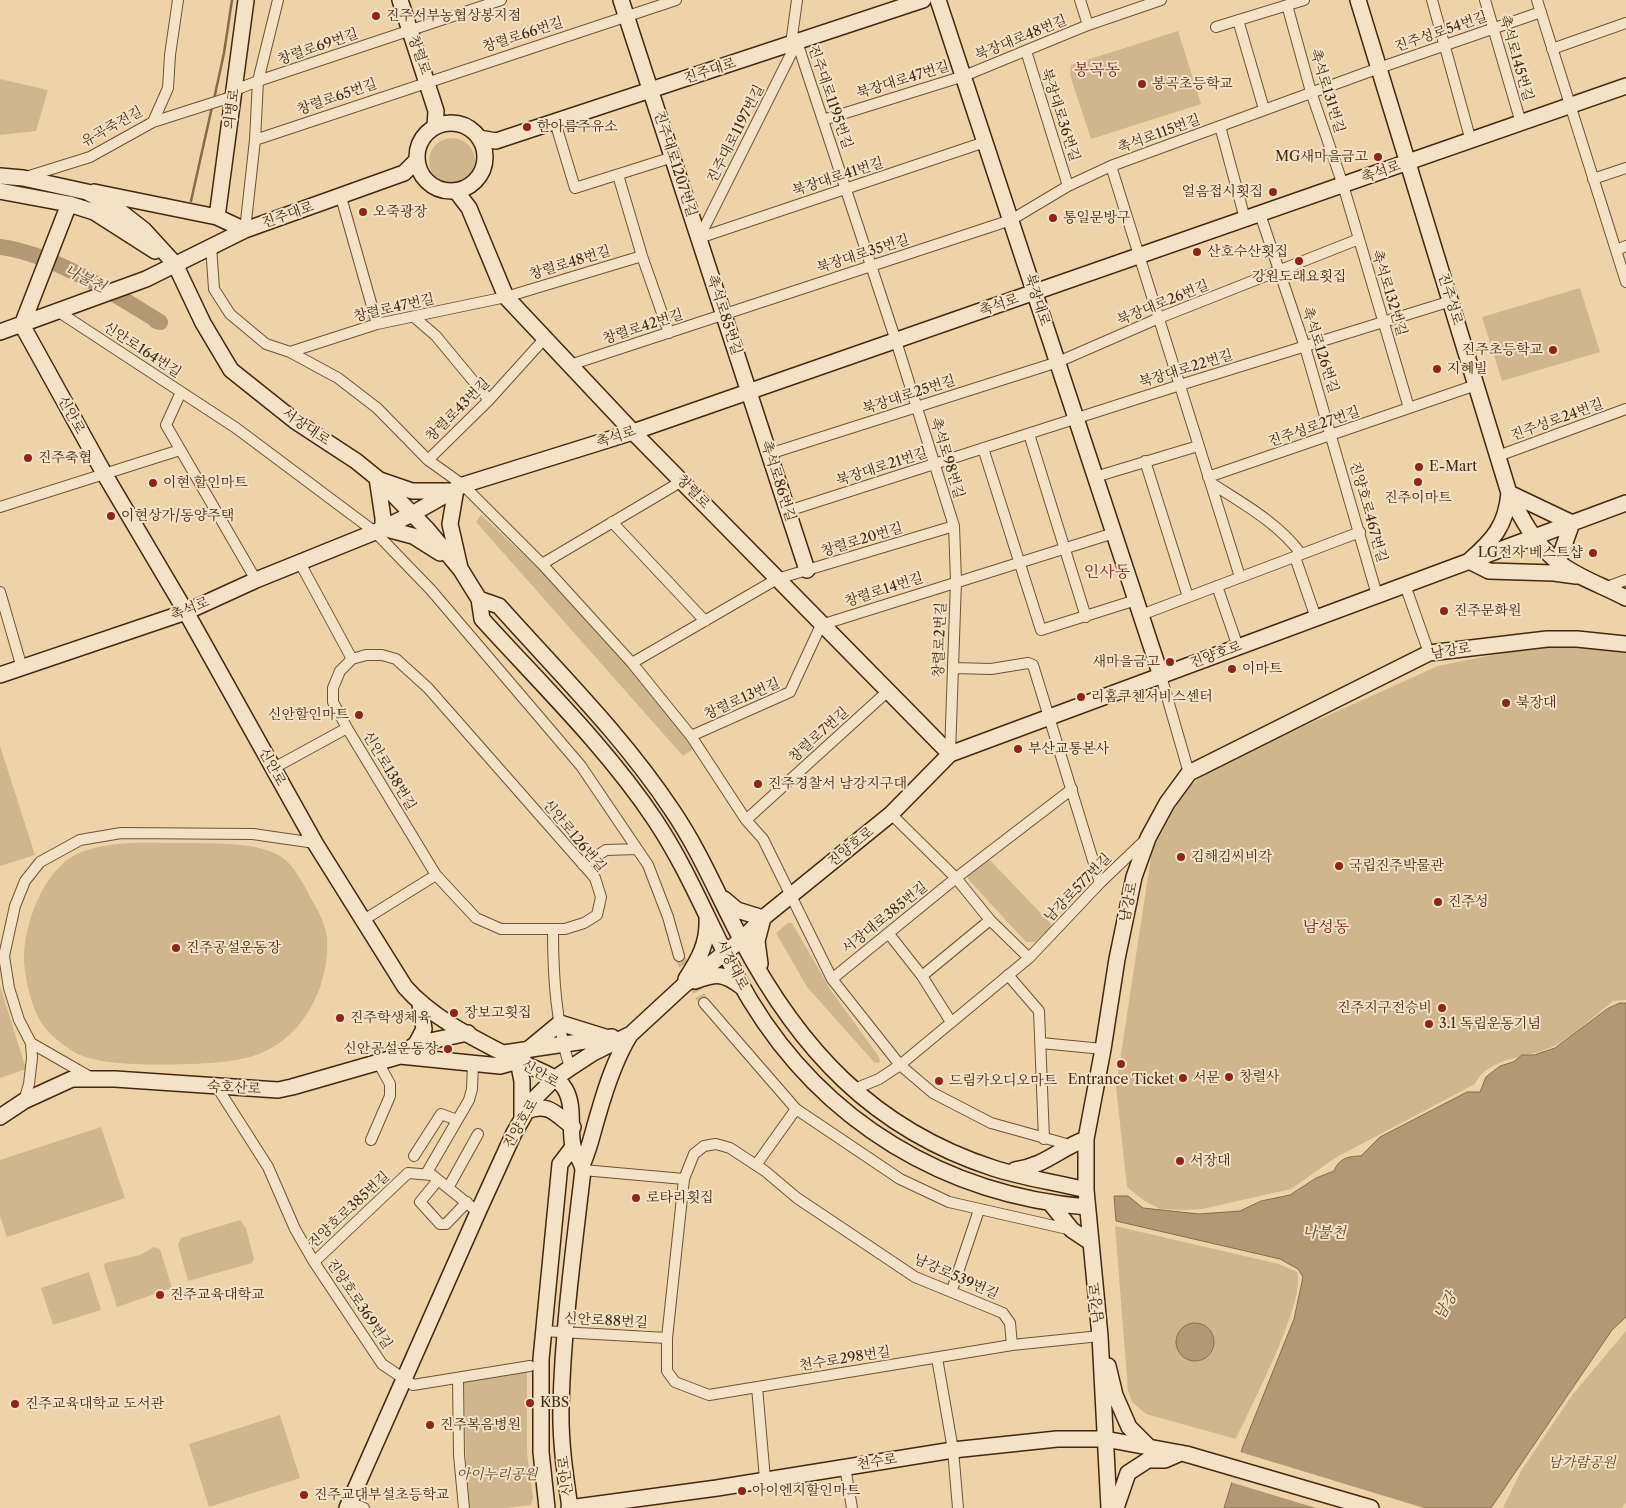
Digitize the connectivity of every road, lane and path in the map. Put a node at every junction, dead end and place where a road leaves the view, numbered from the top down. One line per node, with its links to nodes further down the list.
1 (178, 0): 43 (street, 유곡죽전길)
2 (246, 0): 38 (street, 의병로)
3 (278, 0): 33 (street)
4 (400, 0): 26 (street, 창렬로)
5 (501, 0): 26 (street, 창렬로69번길)
6 (621, 0): 20 (street, 진주대로1207번길)
7 (676, 0): 20 (street, 창렬로66번길)
8 (797, 0): 27 (street)
9 (923, 0): 27 (street, 진주대로)
10 (938, 0): 32 (street, 북장대로)
11 (1080, 0): 23 (street)
12 (1160, 0): 23 (street, 북장대로48번길)
13 (1304, 0): 18 (street)
14 (1358, 0): 31 (street, 진주성로)
15 (1432, 0): 28 (street)
16 (1485, 0): 25 (street, 촉석로145번길)
17 (1537, 0): 19 (street)
18 (1284, 3): 21 (street); 37 (street, 촉석로131번길)
19 (1541, 12): 25 (street, 진주성로54번길); 29 (street)
20 (626, 16): 34 (street, 창렬로66번길); 36 (street, 진주대로1207번길)
21 (1238, 20): 24 (street); 40 (street)
22 (1626, 23): 29 (street)
23 (1088, 25): 30 (street, 북장대로48번길)
24 (1216, 27)
25 (1494, 28): 28 (street, 진주성로54번길); 45 (street, 촉석로145번길)
26 (410, 30): 33 (street, 창렬로69번길); 34 (street, 창렬로)
27 (794, 43): 36 (street, 진주대로); 42 (street, 진주대로1195번길); 79 (street, 진주대로1197번길)
28 (1444, 45): 31 (street, 진주성로54번길); 52 (street)
29 (1552, 49): 39 (street)
30 (1026, 51): 32 (street, 북장대로48번길); 66 (street, 북장대로36번길)
31 (1379, 68): 37 (street, 진주성로54번길); 57 (street, 진주성로)
32 (964, 76): 42 (street, 북장대로47번길); 53 (street, 북장대로)
33 (258, 81): 38 (street, 창렬로69번길); 50 (street)
34 (428, 82): 41 (street, 창렬로); 50 (street, 창렬로65번길)
35 (1626, 86): 39 (street, 촉석로)
36 (651, 90): 44 (street, 진주대로); 55 (street, 진주대로1207번길)
37 (1311, 92): 40 (street, 촉석로115번길); 67 (street, 촉석로131번길)
38 (232, 94): 43 (street, 창렬로69번길); 75 (street, 의병로)
39 (1570, 106): 45 (street, 촉석로); 65 (street)
40 (1264, 110): 47 (street, 촉석로115번길)
41 (436, 111): 46 (street); 48 (street, 창렬로)
42 (823, 120): 69 (street, 진주대로1195번길)
43 (153, 122): 64 (street, 유곡죽전길)
44 (555, 122): 51 (street, 진주대로); 61 (street)
45 (1521, 123): 52 (street, 촉석로)
46 (452, 124): 48 (street); 49 (street)
47 (1220, 126): 58 (street, 촉석로115번길); 76 (street)
48 (435, 127): 56 (street)
49 (479, 138): 51 (street); 54 (street)
50 (255, 140): 78 (street)
51 (496, 141): 54 (street)
52 (1471, 141): 57 (street, 촉석로)
53 (985, 142): 69 (street, 북장대로41번길); 77 (street, 북장대로)
54 (485, 154): 68 (street)
55 (672, 157): 61 (street); 79 (street, 진주대로1207번길)
56 (417, 160): 60 (street); 63 (street)
57 (1408, 163): 67 (street, 촉석로); 91 (street, 진주성로)
58 (1111, 166): 66 (street); 84 (street, 촉석로115번길)
59 (1626, 168): 65 (street)
60 (404, 173): 63 (street); 72 (street, 진주대로)
61 (618, 175): 83 (street)
62 (0, 176): 64 (street)
63 (422, 176): 68 (street)
64 (23, 178): 71 (street)
65 (1594, 179): 82 (street)
66 (1073, 184): 77 (street)
67 (1343, 185): 74 (street, 촉석로); 80 (street, 촉석로132번길)
68 (462, 189): 90 (street, 창렬로)
69 (846, 189): 79 (street, 북장대로41번길); 86 (street, 진주대로1195번길)
70 (0, 191): 73 (street)
71 (87, 192): 75 (street); 85 (street)
72 (341, 197): 78 (street, 진주대로); 97 (street)
73 (70, 204): 85 (street); 98 (street)
74 (1260, 214): 76 (street, 촉석로); 87 (street, 촉석로126번길)
75 (217, 217): 78 (street)
76 (1245, 219): 84 (street, 촉석로)
77 (1011, 220): 86 (street, 북장대로35번길); 89 (street, 북장대로)
78 (245, 230): 81 (street, 진주대로)
79 (699, 238): 93 (street, 촉석로85번길)
80 (1359, 240): 87 (street); 96 (street, 촉석로132번길)
81 (212, 246): 85 (street, 진주대로); 104 (street, 창렬로43번길)
82 (1621, 248): 88 (street)
83 (642, 256): 90 (street, 창렬로48번길); 100 (street)
84 (1140, 256): 89 (street, 촉석로); 95 (street, 촉석로115번길)
85 (175, 264): 92 (street); 129 (street, 서장대로)
86 (871, 266): 93 (street, 북장대로35번길); 102 (street, 촉석로98번길)
87 (1280, 272): 95 (street, 북장대로26번길); 103 (street, 촉석로126번길)
88 (1626, 282)
89 (1035, 292): 102 (street, 촉석로); 105 (street, 북장대로)
90 (506, 297): 94 (street, 창렬로47번길); 101 (street, 창렬로)
91 (1450, 301): 96 (street, 북장대로22번길); 108 (street, 진주성로)
92 (58, 312): 98 (street); 109 (street, 신안로164번길)
93 (724, 314): 100 (street, 창렬로42번길); 110 (street, 촉석로85번길)
94 (414, 317): 97 (street, 창렬로47번길); 111 (street)
95 (1159, 318): 105 (street, 북장대로26번길); 107 (street, 촉석로115번길)
96 (1383, 321): 103 (street, 북장대로22번길); 113 (street, 촉석로132번길)
97 (376, 324): 104 (street, 창렬로47번길)
98 (22, 325): 99 (street); 127 (street, 신안로)
99 (0, 332)
100 (669, 333): 106 (street, 창렬로42번길)
101 (545, 338): 106 (street, 창렬로); 111 (street, 창렬로43번길)
102 (896, 341): 110 (street, 촉석로); 112 (street, 촉석로98번길)
103 (1305, 347): 107 (street, 북장대로22번길); 118 (street, 촉석로126번길)
104 (290, 352): 124 (street, 창렬로43번길)
105 (1058, 362): 112 (street, 북장대로25번길); 115 (street, 북장대로)
106 (570, 365): 116 (street, 창렬로)
107 (1180, 385): 115 (street, 북장대로22번길); 119 (street, 촉석로115번길)
108 (1476, 385): 113 (street, 진주성로27번길); 123 (street, 진주성로)
109 (182, 392): 121 (street, 신안로164번길); 141 (street)
110 (749, 392): 116 (street, 촉석로); 122 (street, 촉석로86번길)
111 (489, 400): 124 (street, 창렬로43번길)
112 (917, 407): 122 (street, 북장대로25번길); 126 (street, 촉석로98번길)
113 (1409, 408): 118 (street, 진주성로27번길)
114 (1626, 409): 123 (street, 진주성로24번길)
115 (1076, 418): 117 (street, 북장대로21번길); 128 (street, 북장대로)
116 (633, 432): 131 (street, 창렬로); 132 (street, 촉석로)
117 (1029, 434): 120 (street, 북장대로21번길); 145 (street)
118 (1332, 436): 130 (street, 진주성로27번길); 142 (street, 진양호로467번길)
119 (1198, 446): 125 (street); 130 (street, 촉석로115번길)
120 (983, 448): 126 (street, 북장대로21번길); 147 (street)
121 (180, 450): 127 (street); 157 (street, 신안로164번길)
122 (770, 454): 136 (street, 촉석로86번길)
123 (1498, 456): 133 (street, 진주성로)
124 (428, 460): 132 (street)
125 (1145, 461): 128 (street); 165 (street)
126 (934, 464): 136 (street, 북장대로21번길); 140 (street, 촉석로98번길)
127 (105, 476): 135 (street); 169 (street, 신안로)
128 (1095, 477): 143 (street, 북장대로)
129 (376, 478): 132 (street); 137 (street, 서장대로); 141 (street)
130 (1210, 480): 146 (street); 154 (street)
131 (682, 481): 138 (street); 156 (street, 창렬로)
132 (457, 488): 137 (street, 촉석로); 151 (street); 152 (street)
133 (1510, 493): 139 (street); 144 (street, 진주성로); 148 (street)
134 (1626, 503): 139 (street, 진양호로)
135 (0, 507)
136 (788, 511): 153 (street, 촉석로86번길)
137 (412, 514): 141 (street, 촉석로); 152 (street, 서장대로)
138 (612, 522): 151 (street); 172 (street)
139 (1572, 523): 144 (street, 진양호로); 149 (street)
140 (954, 526): 153 (street, 창렬로20번길); 159 (street, 창렬로2번길)
141 (379, 530): 150 (street, 촉석로); 152 (street); 195 (street)
142 (1360, 532): 146 (street); 164 (street, 진양호로467번길)
143 (1114, 533): 145 (street, 창렬로14번길); 168 (street, 북장대로)
144 (1534, 537): 148 (street, 진양호로); 149 (street, 진주성로)
145 (1065, 548): 147 (street, 창렬로14번길); 170 (street)
146 (1298, 556): 154 (street); 171 (street)
147 (1020, 562): 159 (street, 창렬로14번길); 170 (street)
148 (1468, 562): 155 (street); 160 (street, 진양호로)
149 (1558, 562): 155 (street, 진주성로)
150 (300, 563): 157 (street, 촉석로); 177 (street)
151 (542, 564): 178 (street)
152 (460, 570): 167 (street, 서장대로)
153 (807, 570): 156 (street, 창렬로20번길)
154 (1240, 577): 161 (street)
155 (1583, 577): 162 (street, 진주성로)
156 (777, 579): 172 (street, 창렬로20번길); 173 (street, 창렬로)
157 (256, 580): 169 (street, 촉석로)
158 (1626, 580): 162 (street)
159 (956, 581): 173 (street, 창렬로14번길); 180 (street, 창렬로2번길)
160 (1406, 585): 164 (street, 진양호로); 176 (street)
161 (1217, 586): 165 (street); 175 (street)
162 (1607, 587): 166 (street, 진주성로)
163 (0, 592): 179 (street)
164 (1377, 595): 171 (street, 진양호로)
165 (1188, 597): 168 (street)
166 (1626, 598)
167 (479, 599): 201 (street, 서장대로); 202 (street, 서장대로)
168 (1138, 608): 170 (street); 182 (street, 북장대로)
169 (186, 612): 179 (street, 촉석로); 188 (street, 신안로)
170 (1086, 617)
171 (1316, 618): 175 (street, 진양호로)
172 (705, 621): 178 (street, 창렬로20번길)
173 (821, 624): 183 (street, 창렬로); 186 (street, 창렬로13번길)
174 (1622, 642): 176 (street, 남강로)
175 (1238, 647): 182 (street, 진양호로)
176 (1429, 653): 189 (street, 남강로)
177 (352, 659): 185 (street); 196 (street, 신안로126번길)
178 (632, 663): 186 (street)
179 (22, 668): 181 (street, 촉석로)
180 (953, 668): 184 (street); 187 (street, 창렬로2번길)
181 (0, 675)
182 (1161, 676): 184 (street, 진양호로); 189 (street)
183 (888, 691): 187 (street, 창렬로); 192 (street, 창렬로7번길)
184 (1050, 717): 187 (street, 진양호로); 190 (street)
185 (347, 728): 188 (street, 신안로138번길); 197 (street, 신안로138번길)
186 (691, 736): 192 (street)
187 (950, 754): 191 (street, 진양호로)
188 (272, 769): 194 (street, 신안로)
189 (1188, 773): 193 (street, 남강로)
190 (1072, 789): 198 (street, 서장대로385번길); 199 (street)
191 (891, 814): 198 (street); 200 (street, 진양호로)
192 (746, 820): 200 (street)
193 (1148, 838): 199 (street, 남강로577번길); 229 (street, 남강로)
194 (315, 843): 205 (street, 신안로); 225 (street)
195 (637, 849): 196 (street); 210 (street)
196 (583, 865): 206 (street, 신안로126번길)
197 (436, 876): 205 (street); 206 (street, 신안로126번길)
198 (956, 878): 204 (street); 207 (street, 서장대로385번길)
199 (1100, 883): 211 (street, 남강로577번길)
200 (791, 895): 203 (street, 진양호로); 215 (street)
201 (720, 896): 203 (street); 208 (street, 서장대로)
202 (707, 916): 209 (street, 서장대로); 216 (street)
203 (763, 918): 208 (street, 진양호로); 214 (street)
204 (990, 920): 211 (street); 213 (street)
205 (362, 922): 219 (street, 신안로)
206 (552, 930): 221 (street)
207 (888, 934): 213 (street); 215 (street, 서장대로385번길)
208 (741, 940): 209 (street, 진양호로); 214 (street, 서장대로)
209 (726, 952): 216 (street, 진양호로); 217 (street, 서장대로)
210 (679, 956)
211 (1029, 958): 212 (street, 남강로577번길)
212 (1008, 975): 220 (street, 남강로577번길); 226 (street)
213 (922, 976): 220 (street)
214 (763, 978): 239 (street, 서장대로)
215 (832, 979): 234 (street)
216 (681, 988): 217 (street); 223 (street, 진양호로)
217 (745, 989): 261 (street, 서장대로)
218 (704, 1003): 241 (street)
219 (420, 1004): 222 (street, 신안로); 227 (street)
220 (951, 1022): 234 (street, 남강로577번길)
221 (560, 1023): 224 (street); 228 (street); 231 (street)
222 (468, 1033): 227 (street, 숙호산로); 231 (street, 신안로)
223 (631, 1034): 224 (street); 235 (street, 진양호로); 254 (street, 신안로)
224 (608, 1038): 228 (street)
225 (30, 1043): 236 (street); 240 (street)
226 (1041, 1043): 229 (street); 247 (street)
227 (416, 1044): 230 (street, 숙호산로)
228 (563, 1046): 231 (street); 235 (street)
229 (1103, 1049): 248 (street, 남강로)
230 (400, 1056): 232 (street, 숙호산로); 233 (street)
231 (521, 1056): 233 (street); 237 (street, 신안로); 242 (street)
232 (378, 1062): 238 (street, 숙호산로); 249 (street)
233 (473, 1063): 244 (street)
234 (900, 1065): 239 (street, 남강로577번길); 247 (street)
235 (570, 1068): 237 (street, 진양호로)
236 (92, 1078): 238 (street, 숙호산로); 240 (street, 숙호산로)
237 (554, 1079): 242 (street, 진양호로); 245 (street, 신안로)
238 (217, 1087): 267 (street, 진양호로369번길)
239 (852, 1090): 255 (street, 서장대로)
240 (24, 1102): 243 (street, 숙호산로)
241 (796, 1109): 253 (street); 264 (street)
242 (524, 1114): 245 (street); 262 (street, 진양호로)
243 (0, 1117)
244 (457, 1120): 252 (street); 256 (street)
245 (573, 1127): 251 (street, 신안로)
246 (478, 1134): 259 (street)
247 (1044, 1139): 250 (street)
248 (1086, 1139): 250 (street); 260 (street, 남강로)
249 (371, 1140)
250 (1070, 1145): 255 (street)
251 (573, 1147): 254 (street); 269 (street, 신안로)
252 (414, 1156)
253 (756, 1165): 257 (street, 남강로539번길); 268 (street, 남강로539번길)
254 (583, 1167): 257 (street); 270 (street, 신안로)
255 (1006, 1171): 260 (street, 서장대로)
256 (426, 1174): 258 (street); 267 (street, 진양호로385번길)
257 (684, 1179): 272 (street, 신안로88번길)
258 (438, 1180): 259 (street); 262 (street)
259 (448, 1188): 262 (street)
260 (1086, 1190): 263 (street, 남강로)
261 (1051, 1204): 263 (street, 서장대로); 265 (street)
262 (472, 1207): 278 (street, 진양호로)
263 (1087, 1207): 266 (street, 남강로)
264 (979, 1210): 265 (street); 268 (street)
265 (1072, 1230): 266 (street)
266 (1090, 1242): 271 (street, 남강로)
267 (314, 1262): 278 (street, 진양호로369번길)
268 (952, 1290): 273 (street, 남강로539번길)
269 (543, 1331): 270 (street, 신안로88번길); 290 (street, 신안로)
270 (566, 1332): 272 (street, 신안로88번길); 291 (street, 신안로)
271 (1100, 1336): 273 (street); 274 (street, 남강로)
272 (667, 1338): 279 (street, 신안로88번길)
273 (1012, 1345): 275 (street, 천수로298번길)
274 (1101, 1355): 280 (street, 남강로); 281 (street)
275 (937, 1358): 279 (street, 천수로298번길); 282 (street)
276 (530, 1366): 277 (street)
277 (458, 1378): 278 (street); 289 (street)
278 (405, 1381): 286 (street, 진양호로)
279 (757, 1387): 285 (street)
280 (1105, 1439): 281 (street, 천수로); 282 (street, 천수로); 293 (street, 남강로)
281 (1148, 1446): 283 (street, 천수로)
282 (953, 1450): 284 (street, 천수로); 287 (street)
283 (1183, 1453): 294 (street); 295 (street, 천수로)
284 (845, 1467): 285 (street, 천수로); 292 (street)
285 (765, 1479): 291 (street, 천수로)
286 (348, 1505): 288 (street)
287 (960, 1507)
288 (364, 1508)
289 (464, 1508)
290 (546, 1508)
291 (569, 1508)
292 (852, 1508)
293 (1109, 1508)
294 (1116, 1508)
295 (1371, 1508)

